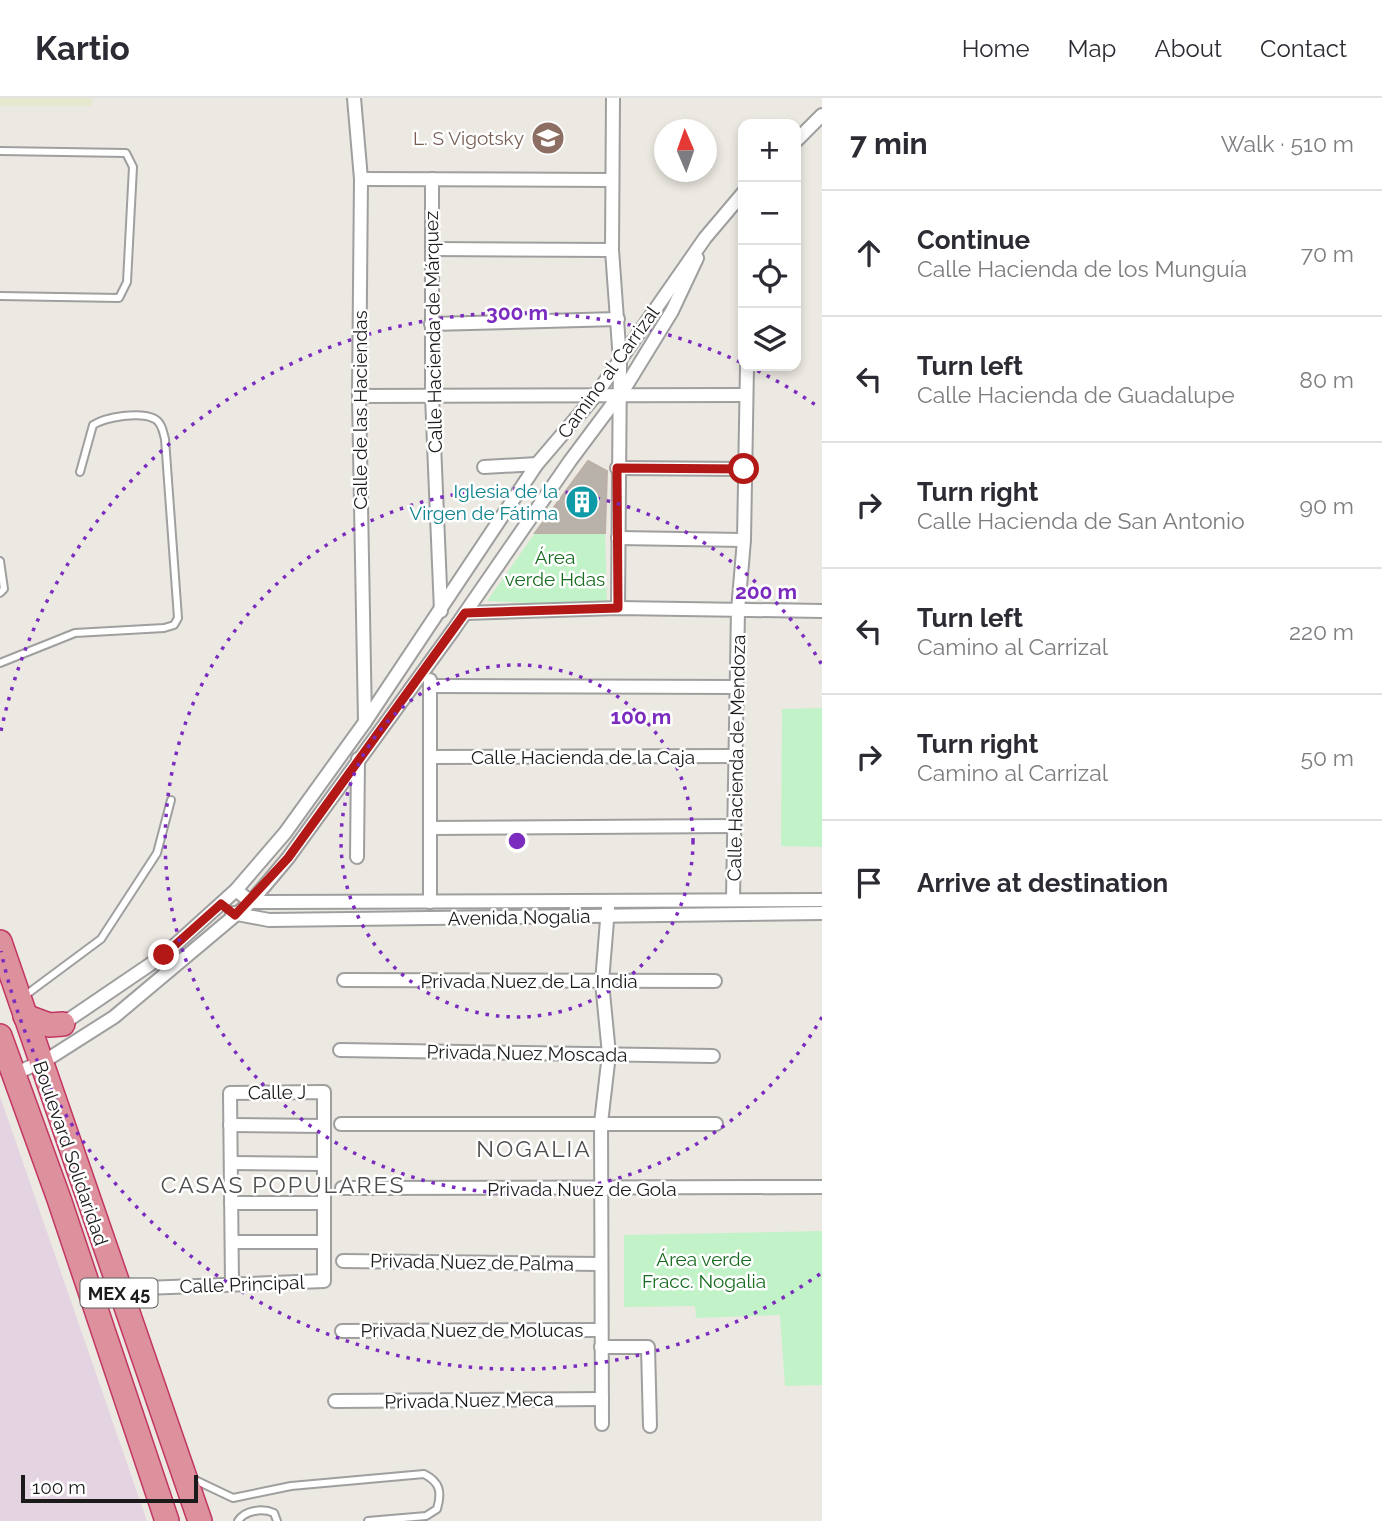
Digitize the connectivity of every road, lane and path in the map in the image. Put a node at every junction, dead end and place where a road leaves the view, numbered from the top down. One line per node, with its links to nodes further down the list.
1 (354, 98): 6 (street, Calle de las Haciendas)
2 (613, 98): 8 (street)
3 (822, 115): 4 (street)
4 (801, 136)
5 (0, 151): 13 (lane)
6 (361, 179): 7 (street); 19 (street, Calle de las Haciendas)
7 (432, 179): 8 (street); 11 (street, Calle Hacienda de Márquez)
8 (612, 180): 12 (street)
9 (738, 199): 10 (street, Camino al Carrizal)
10 (705, 238): 16 (street, Camino al Carrizal); 22 (street, Camino al Carrizal)
11 (432, 248): 12 (street); 15 (street, Calle Hacienda de Márquez)
12 (612, 250): 14 (street)
13 (0, 296)
14 (618, 319): 15 (street); 16 (street)
15 (431, 324): 20 (street, Calle Hacienda de Márquez)
16 (620, 360): 21 (street, Camino al Carrizal); 22 (street)
17 (747, 371): 18 (street, Calle Hacienda de Mendoza)
18 (746, 395): 22 (street); 26 (street, Calle Hacienda de Mendoza)
19 (359, 396): 20 (street); 43 (street, Calle de las Haciendas)
20 (432, 396): 21 (street); 36 (street, Calle Hacienda de Márquez)
21 (595, 396): 22 (street); 23 (street, Camino al Carrizal)
22 (619, 397): 25 (street); 32 (street, Camino al Carrizal)
23 (537, 464): 24 (street); 31 (street, Camino al Carrizal)
24 (484, 467)
25 (617, 468): 26 (street); 28 (street)
26 (744, 469): 29 (street, Calle Hacienda de Mendoza)
27 (80, 472): 40 (lane)
28 (618, 538): 29 (street); 34 (street)
29 (744, 540): 35 (street, Calle Hacienda de Mendoza)
30 (0, 561): 33 (lane)
31 (465, 573): 32 (street); 36 (street, Camino al Carrizal)
32 (485, 584): 38 (street, Camino al Carrizal)
33 (0, 593)
34 (618, 608): 35 (street); 38 (street)
35 (738, 610): 37 (street); 42 (street, Calle Hacienda de Mendoza)
36 (440, 611): 43 (street, Camino al Carrizal)
37 (822, 611)
38 (465, 613): 39 (street, Camino al Carrizal)
39 (430, 662): 41 (street); 46 (street, Camino al Carrizal)
40 (0, 663)
41 (430, 686): 42 (street); 45 (street)
42 (737, 687): 44 (street, Calle Hacienda de Mendoza)
43 (365, 722): 51 (street, Camino al Carrizal)
44 (736, 756): 45 (street, Calle Hacienda de la Caja); 48 (street, Calle Hacienda de Mendoza)
45 (430, 757): 49 (street)
46 (358, 760): 50 (street); 55 (street, Camino al Carrizal)
47 (171, 800): 65 (lane)
48 (734, 827): 49 (street); 52 (street, Calle Hacienda de Mendoza)
49 (430, 828): 56 (street)
50 (357, 857)
51 (236, 890): 55 (street); 57 (street, Camino al Carrizal)
52 (733, 899): 53 (street, Avenida Nogalia); 54 (street, Avenida Nogalia)
53 (822, 900)
54 (608, 901): 56 (street, Avenida Nogalia); 60 (street)
55 (251, 902): 56 (street, Avenida Nogalia); 59 (street, Camino al Carrizal)
56 (430, 902)
57 (221, 904): 59 (street); 66 (street, Camino al Carrizal)
58 (822, 913): 60 (street, Avenida Nogalia)
59 (235, 915): 60 (street, Avenida Nogalia); 67 (street, Camino al Carrizal)
60 (608, 915): 64 (street)
61 (0, 942): 65 (highway, Boulevard Solidaridad / MEX 45)
62 (344, 980): 64 (street, Privada Nuez de La India)
63 (715, 981): 64 (street, Privada Nuez de La India)
64 (602, 982): 69 (street)
65 (22, 1008): 66 (highway); 67 (highway, Boulevard Solidaridad / MEX 45)
66 (63, 1024): 67 (street, Camino al Carrizal)
67 (20, 1048): 88 (highway, Boulevard Solidaridad / MEX 45); 97 (highway, Boulevard Solidaridad / MEX 45)
68 (340, 1050): 69 (street, Privada Nuez Moscada)
69 (609, 1054): 70 (street, Privada Nuez Moscada); 71 (street)
70 (713, 1056)
71 (601, 1123): 72 (street); 73 (street); 80 (street)
72 (341, 1124)
73 (716, 1124)
74 (230, 1125): 75 (street); 75 (street, Calle J); 76 (street)
75 (324, 1126): 77 (street)
76 (231, 1163): 77 (street); 81 (street)
77 (324, 1164): 82 (street)
78 (822, 1187): 80 (street, Privada Nuez de Gola)
79 (342, 1188): 80 (street, Privada Nuez de Gola)
80 (601, 1189): 86 (street)
81 (231, 1203): 82 (street); 83 (street)
82 (323, 1203): 84 (street)
83 (232, 1242): 84 (street); 87 (street)
84 (323, 1242): 87 (street, Calle Principal)
85 (343, 1261): 86 (street, Privada Nuez de Palma)
86 (600, 1264): 89 (street)
87 (232, 1283): 88 (street, Calle Principal)
88 (118, 1289): 96 (highway, Boulevard Solidaridad / MEX 45)
89 (601, 1329): 90 (street, Privada Nuez de Molucas); 91 (street)
90 (342, 1331)
91 (601, 1347): 92 (street); 95 (street)
92 (602, 1398): 93 (street, Privada Nuez Meca); 94 (street)
93 (335, 1401)
94 (602, 1424)
95 (650, 1426)
96 (184, 1475): 98 (highway, Boulevard Solidaridad / MEX 45); 101 (lane)
97 (167, 1521)
98 (200, 1521)
99 (238, 1521): 100 (lane)
100 (277, 1521)
101 (368, 1521)

